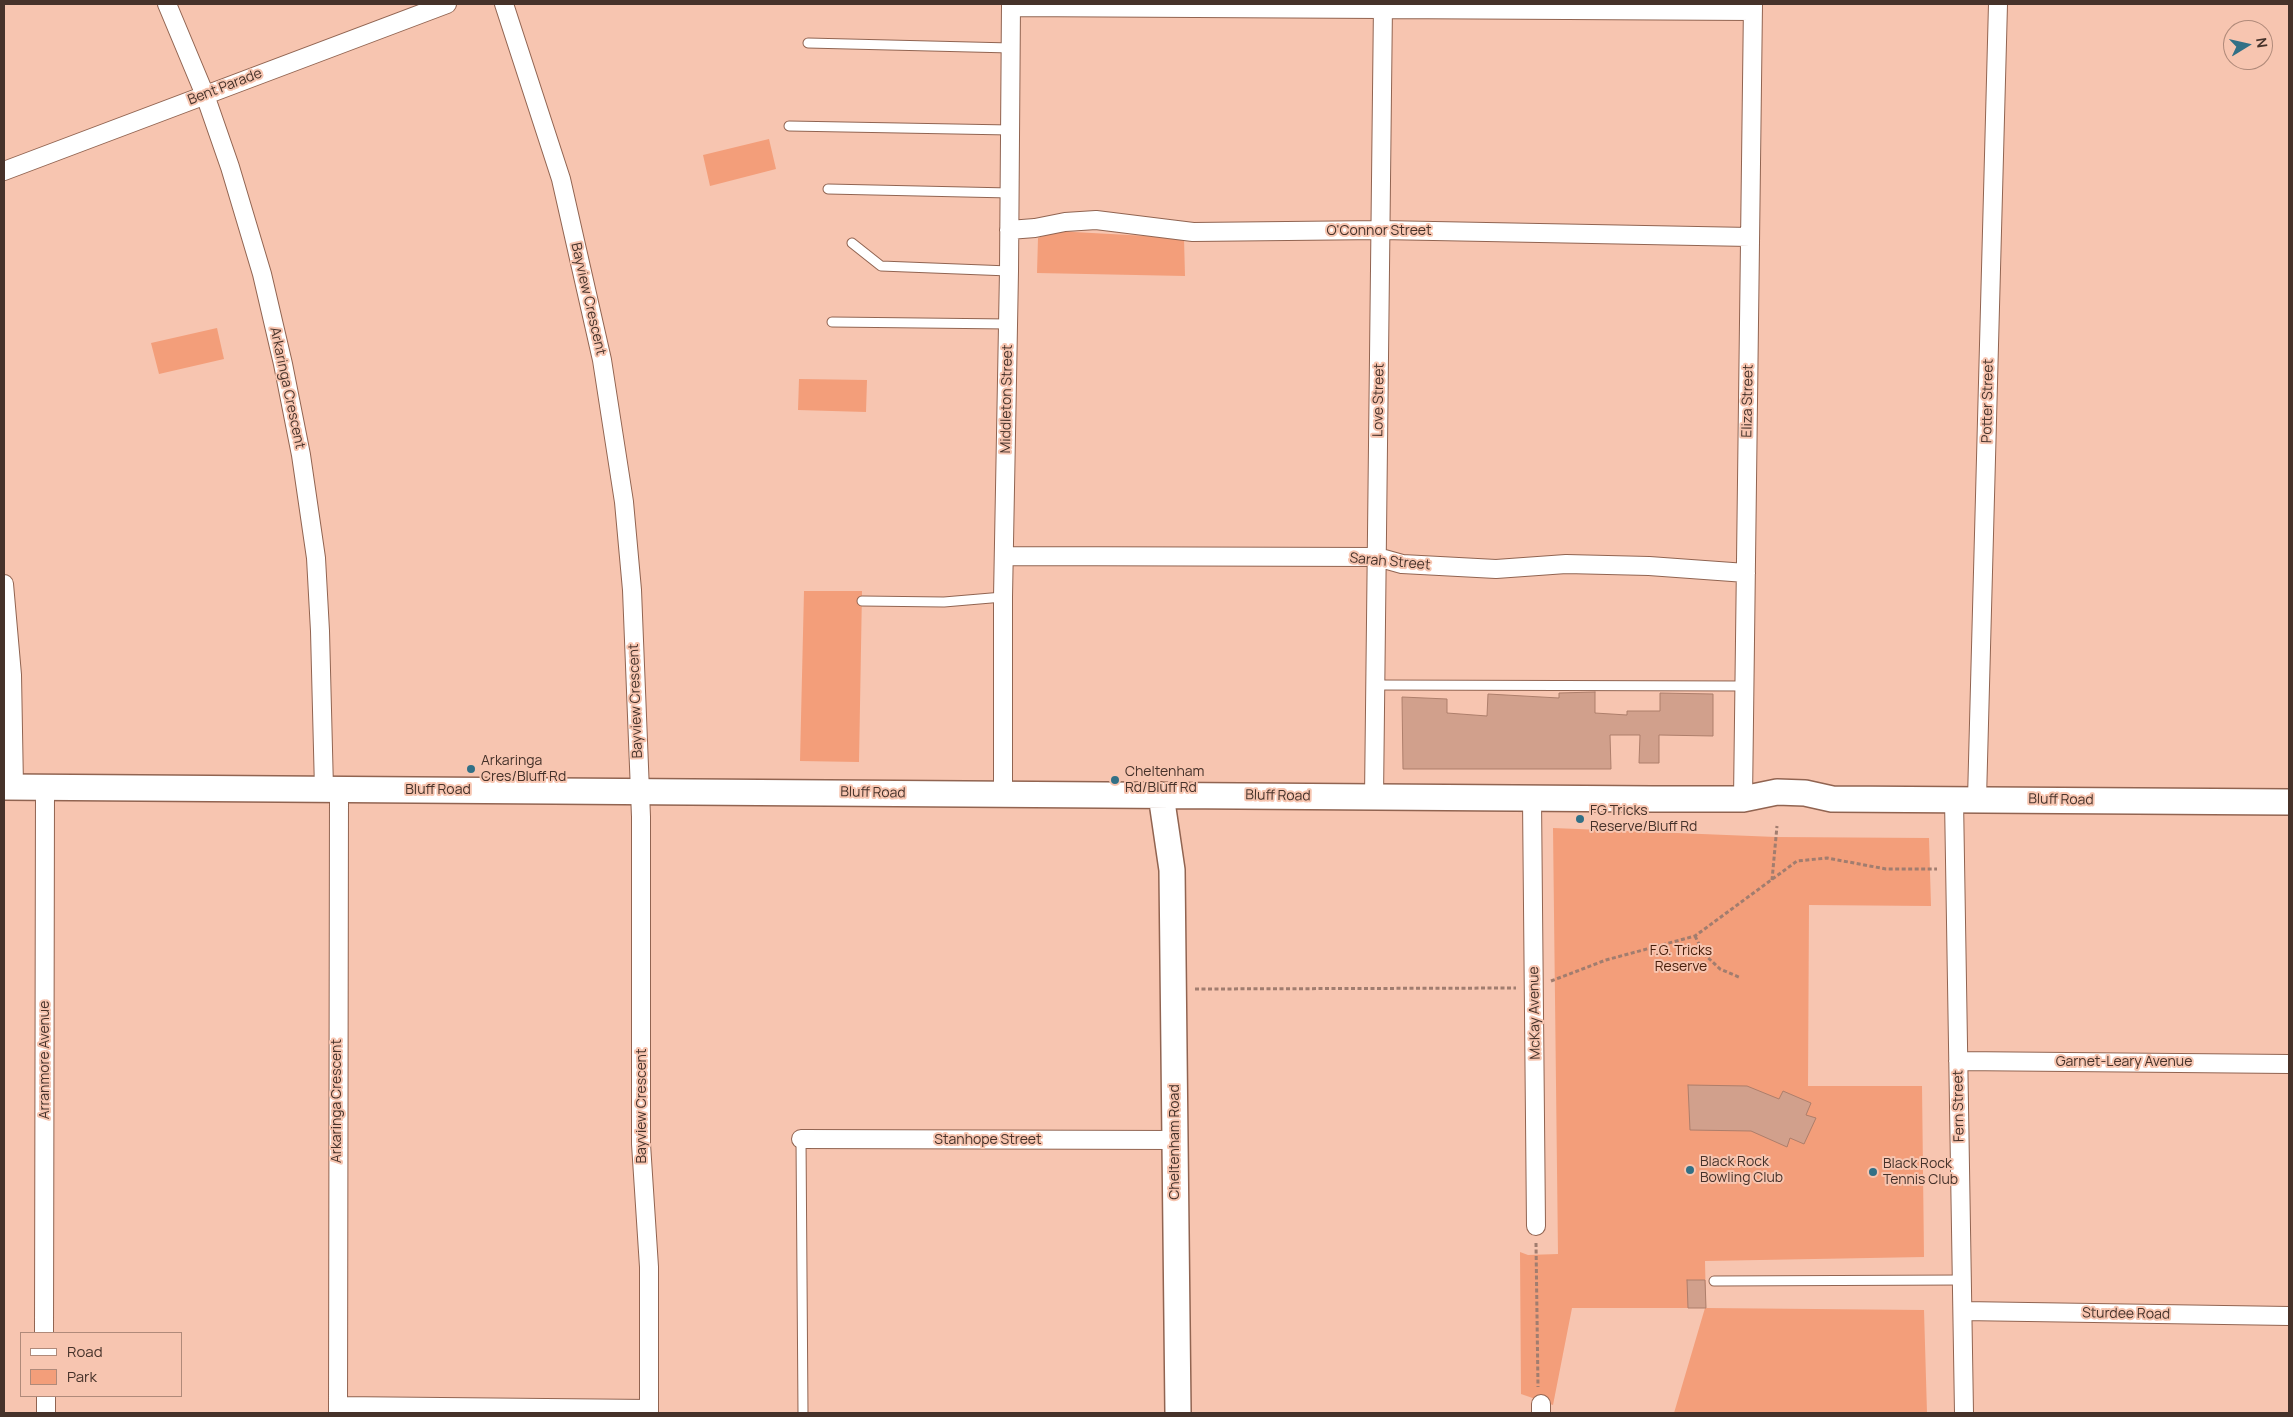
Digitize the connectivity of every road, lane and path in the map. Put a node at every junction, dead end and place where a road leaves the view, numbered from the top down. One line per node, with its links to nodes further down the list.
1 (167, 4): 10 (street, Arkaringa Crescent)
2 (447, 4): 10 (street, Bent Parade)
3 (504, 4): 34 (street, Bayview Crescent)
4 (1998, 4): 40 (street, Potter Street)
5 (1011, 5): 6 (street); 9 (street, Middleton Street)
6 (1383, 7): 7 (street); 17 (street, Love Street)
7 (1753, 8): 18 (street, Eliza Street)
8 (808, 43): 9 (lane)
9 (1011, 48): 12 (street, Middleton Street)
10 (206, 95): 13 (street, Bent Parade); 33 (street, Arkaringa Crescent)
11 (789, 126): 12 (lane)
12 (1010, 130): 15 (street, Middleton Street)
13 (4, 171)
14 (828, 189): 15 (lane)
15 (1010, 192): 16 (street, Middleton Street)
16 (1009, 230): 17 (street, O'Connor Street); 20 (street, Middleton Street)
17 (1381, 230): 18 (street, O'Connor Street); 24 (street, Love Street)
18 (1750, 237): 25 (street, Eliza Street)
19 (852, 243): 20 (lane)
20 (1010, 271): 22 (street, Middleton Street)
21 (832, 322): 22 (lane)
22 (1009, 324): 23 (street, Middleton Street)
23 (1004, 556): 24 (street, Sarah Street); 27 (street, Middleton Street)
24 (1377, 558): 25 (street, Sarah Street); 29 (street, Love Street)
25 (1746, 573): 30 (street, Eliza Street)
26 (4, 584): 31 (street)
27 (1003, 597): 28 (lane); 35 (street, Middleton Street)
28 (862, 601)
29 (1375, 685): 30 (lane); 37 (street, Love Street)
30 (1744, 686): 39 (street, Eliza Street)
31 (9, 787): 32 (main road, Bluff Road)
32 (45, 787): 33 (main road, Bluff Road); 58 (street, Arranmore Avenue)
33 (332, 789): 34 (main road, Bluff Road); 61 (street, Arkaringa Crescent)
34 (640, 791): 35 (main road, Bluff Road); 62 (street, Bayview Crescent)
35 (1003, 794): 36 (main road, Bluff Road)
36 (1172, 795): 37 (main road, Bluff Road); 48 (main road, Cheltenham Road)
37 (1374, 797): 38 (main road, Bluff Road)
38 (1532, 799): 39 (main road, Bluff Road); 47 (street, McKay Avenue)
39 (1742, 799): 40 (main road, Bluff Road)
40 (1966, 799): 41 (main road, Bluff Road); 43 (street, Fern Street)
41 (2289, 802)
42 (1777, 826): 44 (path)
43 (1955, 869): 44 (path); 49 (street, Fern Street)
44 (1772, 881): 45 (path)
45 (1695, 936): 46 (path); 47 (path)
46 (1742, 978)
47 (1535, 988): 48 (path); 53 (street, McKay Avenue)
48 (1174, 989): 52 (main road, Cheltenham Road)
49 (1958, 1061): 50 (street, Garnet-Leary Avenue); 54 (street, Fern Street)
50 (2289, 1064)
51 (801, 1139): 52 (street, Stanhope Street); 64 (lane)
52 (1175, 1140): 65 (main road, Cheltenham Road)
53 (1536, 1226): 60 (path)
54 (1962, 1280): 55 (lane); 56 (street, Fern Street)
55 (1714, 1281)
56 (1963, 1312): 57 (street, Sturdee Road); 66 (street, Fern Street)
57 (2289, 1316)
58 (44, 1332)
59 (46, 1397): 63 (street)
60 (1538, 1404)
61 (338, 1409): 62 (street)
62 (649, 1411)
63 (46, 1413)
64 (803, 1413)
65 (1178, 1413)
66 (1964, 1413)

